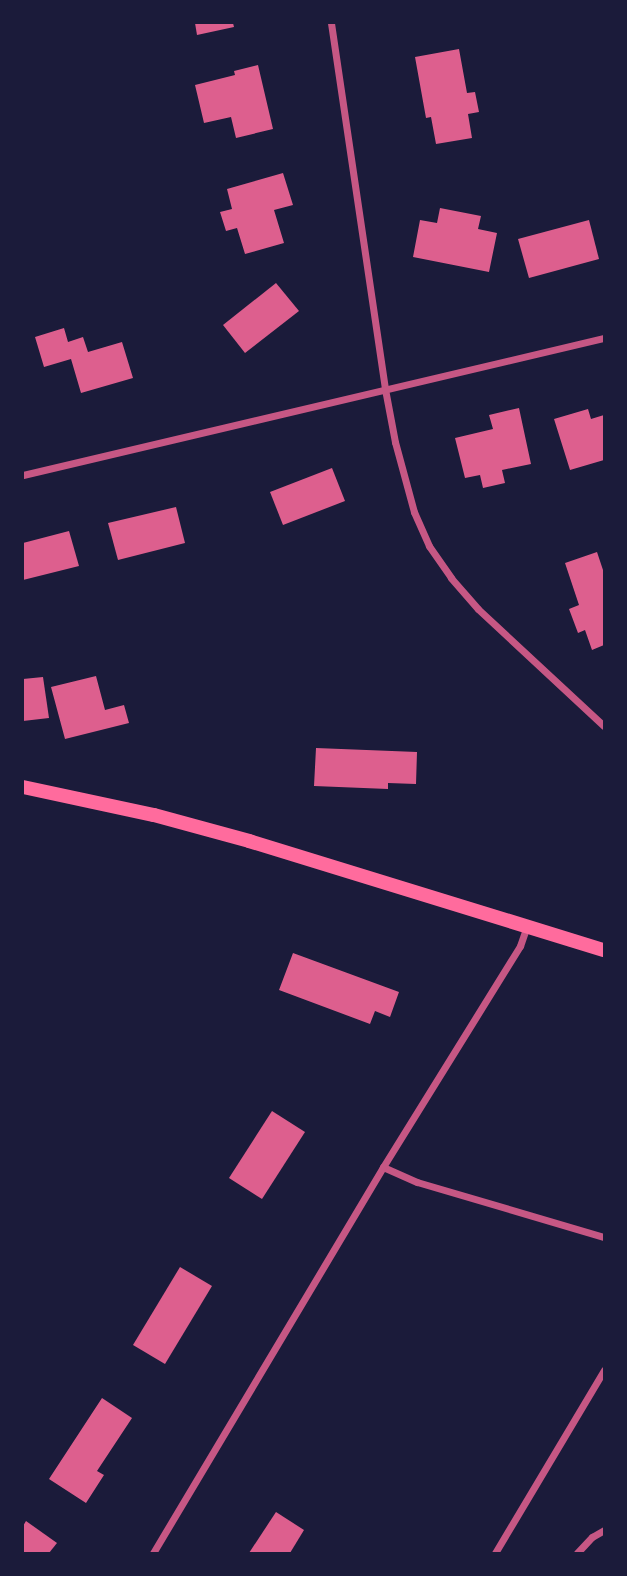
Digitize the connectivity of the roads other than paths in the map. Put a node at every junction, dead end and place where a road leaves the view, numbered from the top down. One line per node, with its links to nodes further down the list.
1 (331, 23): 3 (street)
2 (604, 338): 3 (street)
3 (385, 389): 4 (street); 5 (street)
4 (23, 475)
5 (604, 726)
6 (23, 787): 7 (main road)
7 (527, 925): 8 (main road); 9 (street)
8 (604, 950)
9 (383, 1167): 10 (street); 13 (street)
10 (604, 1237)
11 (604, 1370): 14 (street)
12 (604, 1530): 15 (street)
13 (153, 1553)
14 (495, 1553)
15 (577, 1553)

